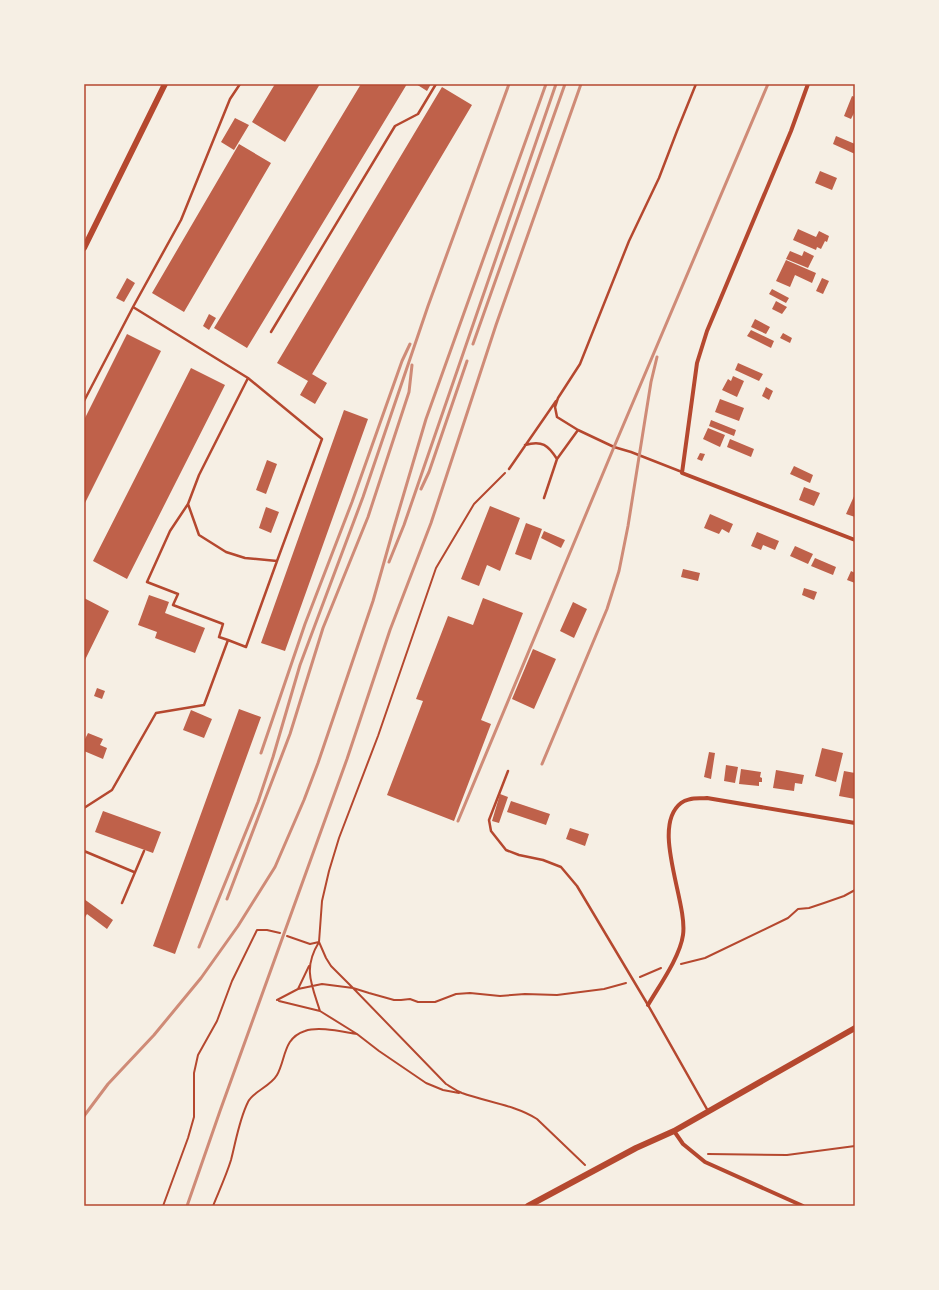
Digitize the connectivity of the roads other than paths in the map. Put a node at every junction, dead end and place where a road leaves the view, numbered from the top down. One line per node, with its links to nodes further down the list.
1 (165, 84): 6 (street)
2 (240, 84): 7 (lane)
3 (436, 84): 8 (lane)
4 (696, 84): 10 (lane)
5 (808, 84): 16 (street)
6 (84, 248)
7 (133, 307): 9 (lane); 11 (lane)
8 (270, 332)
9 (248, 378): 18 (lane); 20 (lane)
10 (558, 398): 12 (lane); 13 (lane)
11 (84, 401)
12 (578, 430): 14 (lane); 16 (lane)
13 (524, 445): 14 (lane); 15 (lane)
14 (557, 459): 17 (lane)
15 (509, 469)
16 (682, 472): 19 (street)
17 (544, 498)
18 (188, 504): 20 (lane); 21 (lane)
19 (855, 540)
20 (277, 561): 21 (lane)
21 (228, 640): 23 (lane)
22 (508, 771): 29 (lane)
23 (84, 808)
24 (855, 822): 29 (street)
25 (84, 851): 27 (lane)
26 (144, 851): 27 (lane)
27 (134, 872): 28 (lane)
28 (122, 903)
29 (648, 1005): 31 (lane)
30 (855, 1028): 31 (street)
31 (708, 1111): 32 (street)
32 (674, 1131): 33 (street); 34 (street)
33 (528, 1206)
34 (803, 1206)

